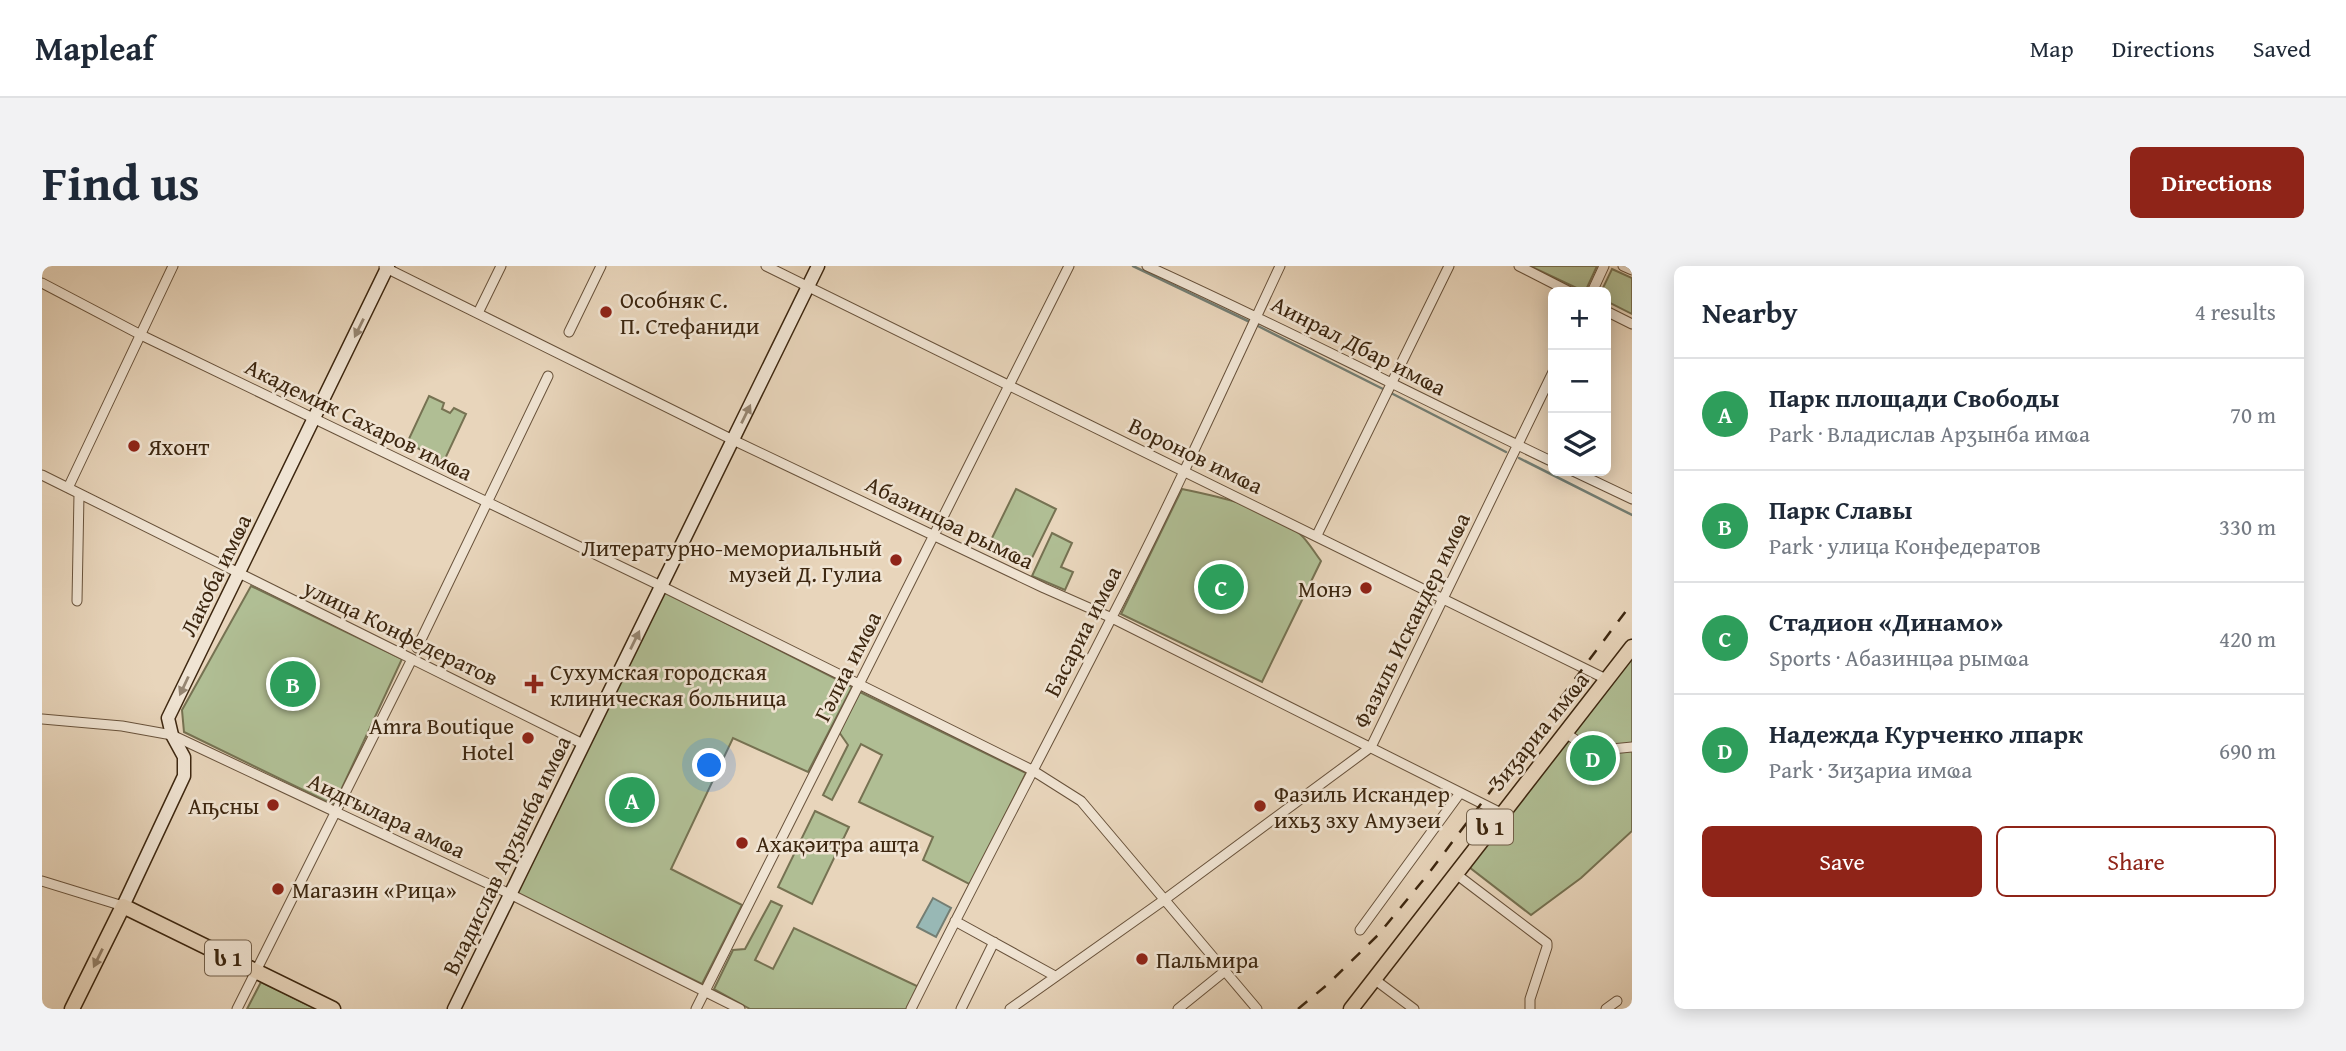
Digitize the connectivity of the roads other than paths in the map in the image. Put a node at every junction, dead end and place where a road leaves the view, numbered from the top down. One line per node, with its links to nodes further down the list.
1 (173, 266): 24 (street)
2 (501, 266): 19 (street)
3 (601, 266): 23 (street)
4 (766, 266): 16 (street, Воронов имҩа)
5 (818, 266): 16 (main road, Владислав Арӡынба имҩа)
6 (1069, 266): 28 (street, Гәлиа имҩа)
7 (1147, 266): 21 (street, Аинрал Дбар имҩа)
8 (1280, 266): 21 (street, Басариа имҩа)
9 (1449, 266): 27 (street)
10 (1519, 266): 17 (street)
11 (1604, 266): 18 (street)
12 (1623, 266): 14 (street)
13 (386, 267): 19 (street, Абазинцәа рымҩа); 29 (main road, Лакоба имҩа, one-way to 29)
14 (1632, 270)
15 (42, 283): 24 (street, Академик Сахаров имҩа)
16 (808, 286): 28 (street, Воронов имҩа); 30 (main road, Владислав Арӡынба имҩа, one-way to 16)
17 (1560, 287)
18 (1594, 287)
19 (478, 313): 30 (street, Абазинцәа рымҩа)
20 (1611, 314): 22 (street)
21 (1257, 315): 27 (street, Аинрал Дбар имҩа); 33 (street, Басариа имҩа)
22 (1632, 324)
23 (569, 332)
24 (141, 335): 29 (street, Академик Сахаров имҩа); 36 (street)
25 (548, 376): 39 (street)
26 (1548, 382): 31 (street, Фазиль Искандер имҩа)
27 (1391, 384): 31 (street, Аинрал Дбар имҩа); 41 (street)
28 (1009, 385): 33 (street, Воронов имҩа); 40 (street, Гәлиа имҩа)
29 (315, 419): 39 (street, Академик Сахаров имҩа); 42 (main road, Лакоба имҩа)
30 (733, 440): 40 (street, Абазинцәа рымҩа); 43 (main road, Владислав Арӡынба имҩа)
31 (1518, 445): 32 (street, Аинрал Дбар имҩа); 44 (street, Фазиль Искандер имҩа)
32 (1548, 460)
33 (1184, 470): 41 (street, Воронов имҩа); 46 (street, Басариа имҩа)
34 (42, 475): 36 (street, улица Конфедератов)
35 (1584, 476): 38 (street)
36 (68, 488): 37 (street, улица Конфедератов)
37 (79, 494): 42 (street, улица Конфедератов); 45 (street)
38 (1632, 499)
39 (487, 502): 43 (street, Академик Сахаров имҩа); 48 (street)
40 (934, 534): 46 (street, Абазинцәа рымҩа); 51 (street, Гәлиа имҩа)
41 (1317, 535): 44 (street, Воронов имҩа)
42 (239, 573): 49 (street, улица Конфедератов); 54 (main road, Лакоба имҩа, one-way to 54)
43 (661, 586): 51 (street, Академик Сахаров имҩа); 55 (main road, Владислав Арӡынба имҩа, one-way to 43)
44 (1445, 597): 50 (street, Воронов имҩа); 56 (street, Фазиль Искандер имҩа)
45 (77, 601)
46 (1112, 618): 56 (street, Абазинцәа рымҩа); 58 (street, Басариа имҩа)
47 (1632, 647): 50 (highway, Ӡиӡариа имҩа / ს 1)
48 (417, 648)
49 (412, 659): 55 (street, улица Конфедератов); 60 (street)
50 (1608, 680): 53 (highway, Ӡиӡариа имҩа / ს 1)
51 (859, 684): 58 (street, Академик Сахаров имҩа); 74 (street, Гәлиа имҩа)
52 (42, 719): 54 (street, Аидгылара амҩа)
53 (1567, 734): 57 (street); 61 (highway, Ӡиӡариа имҩа / ს 1)
54 (172, 735): 60 (street, Аидгылара амҩа); 66 (main road, Лакоба имҩа)
55 (583, 744): 64 (main road, Владислав Арӡынба имҩа)
56 (1371, 747): 59 (street, Абазинцәа рымҩа); 65 (street, Фазиль Искандер имҩа)
57 (1632, 747)
58 (1032, 770): 65 (street, Академик Сахаров имҩа); 67 (street, Басариа имҩа)
59 (1460, 793): 61 (street, Абазинцәа рымҩа); 68 (street)
60 (335, 812): 64 (street, Аидгылара амҩа); 70 (street)
61 (1502, 813): 62 (highway, Ӡиӡариа имҩа / ს 1)
62 (1456, 874): 73 (highway, Ӡиӡариа имҩа / ს 1); 89 (street)
63 (42, 881): 66 (street)
64 (510, 894): 74 (street, Аидгылара амҩа); 79 (main road, Владислав Арӡынба имҩа)
65 (1164, 900): 71 (street, Академик Сахаров имҩа); 72 (street, Фазиль Искандер имҩа)
66 (124, 906): 70 (highway, ს 1); 76 (highway, one-way to 76)
67 (955, 921): 69 (street); 82 (street, Басариа имҩа)
68 (1360, 930)
69 (994, 942): 72 (street); 83 (street)
70 (256, 971): 77 (street); 78 (highway, ს 1)
71 (1225, 971): 85 (street); 86 (street, Академик Сахаров имҩа)
72 (1055, 976): 84 (street, Фазиль Искандер имҩа)
73 (1374, 979): 87 (highway, Ӡиӡариа имҩа / ს 1); 88 (street)
74 (705, 991): 80 (street, Гәлиа имҩа); 81 (street, Аидгылара амҩа)
75 (1617, 1001): 90 (street)
76 (72, 1009)
77 (237, 1009)
78 (333, 1009)
79 (453, 1009)
80 (696, 1009)
81 (740, 1009)
82 (911, 1009)
83 (961, 1009)
84 (1010, 1009)
85 (1178, 1009)
86 (1257, 1009)
87 (1351, 1009)
88 (1414, 1009)
89 (1530, 1009)
90 (1606, 1009)

